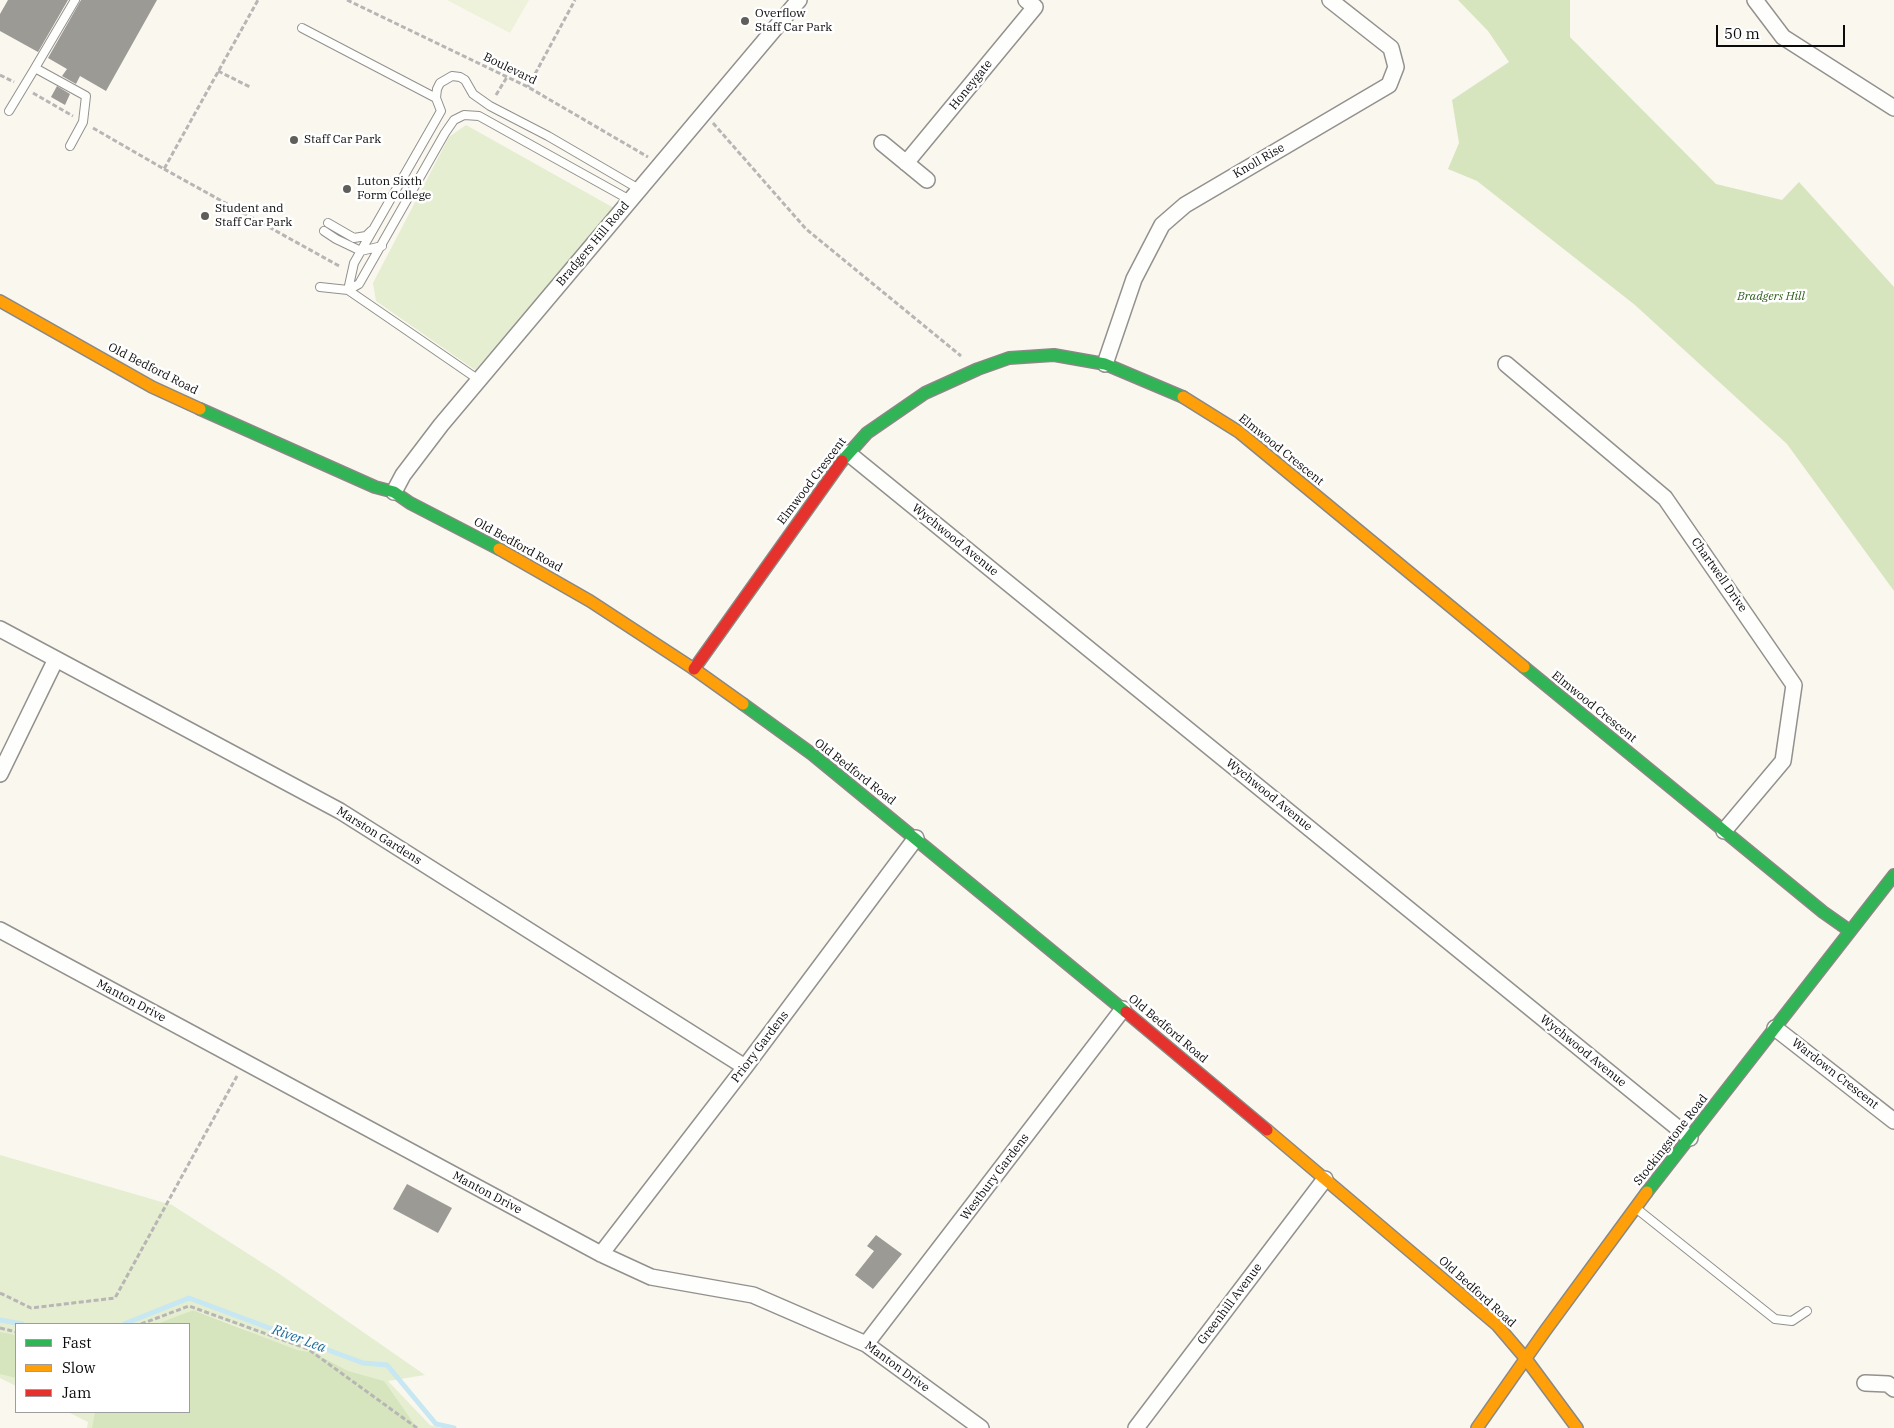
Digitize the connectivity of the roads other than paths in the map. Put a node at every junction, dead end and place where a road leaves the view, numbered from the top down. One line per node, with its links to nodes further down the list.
1 (75, 0): 7 (lane)
2 (799, 0): 15 (street, Bradgers Hill Road)
3 (1330, 0): 22 (street, Knoll Rise)
4 (1755, 0): 9 (street)
5 (1034, 2): 13 (street, Honeygate)
6 (302, 28): 8 (lane)
7 (35, 68): 10 (lane); 12 (lane)
8 (436, 98): 15 (lane); 16 (lane)
9 (1894, 108)
10 (9, 111)
11 (882, 143): 13 (street)
12 (70, 146)
13 (906, 163): 14 (street)
14 (927, 180)
15 (634, 195): 17 (lane); 24 (street, Bradgers Hill Road)
16 (374, 228): 18 (lane); 18 (lane)
17 (382, 246): 18 (lane); 20 (lane)
18 (361, 251): 20 (lane)
19 (320, 287): 20 (lane)
20 (348, 290): 24 (lane)
21 (0, 301): 26 (street, Old Bedford Road)
22 (1105, 364): 25 (street, Elmwood Crescent); 31 (street, Elmwood Crescent)
23 (1506, 364): 31 (street, Chartwell Drive)
24 (479, 380): 26 (street, Bradgers Hill Road)
25 (848, 453): 29 (street, Elmwood Crescent); 40 (street, Wychwood Avenue)
26 (394, 492): 29 (street, Old Bedford Road)
27 (0, 629): 28 (street, Marston Gardens)
28 (56, 659): 30 (street); 38 (street, Marston Gardens)
29 (694, 669): 32 (street, Old Bedford Road)
30 (0, 774)
31 (1724, 832): 35 (street, Elmwood Crescent)
32 (916, 838): 36 (street, Old Bedford Road); 38 (street, Priory Gardens)
33 (1894, 875): 35 (street, Stockingstone Road)
34 (0, 930): 43 (street, Manton Drive)
35 (1850, 931): 37 (street, Stockingstone Road)
36 (1123, 1009): 41 (street, Old Bedford Road); 45 (street, Westbury Gardens)
37 (1775, 1028): 39 (street, Wardown Crescent); 40 (street, Stockingstone Road)
38 (745, 1067): 43 (street, Priory Gardens)
39 (1894, 1121)
40 (1690, 1138): 42 (street, Stockingstone Road)
41 (1325, 1179): 46 (street, Old Bedford Road); 50 (street, Greenhill Avenue)
42 (1636, 1207): 44 (lane); 46 (street, Stockingstone Road)
43 (601, 1254): 45 (street, Manton Drive)
44 (1807, 1312)
45 (866, 1344): 49 (street, Manton Drive)
46 (1526, 1358): 51 (street, Stockingstone Road); 52 (street, Old Bedford Road)
47 (1865, 1383): 48 (street)
48 (1894, 1389)
49 (981, 1428)
50 (1136, 1428)
51 (1477, 1428)
52 (1577, 1428)

